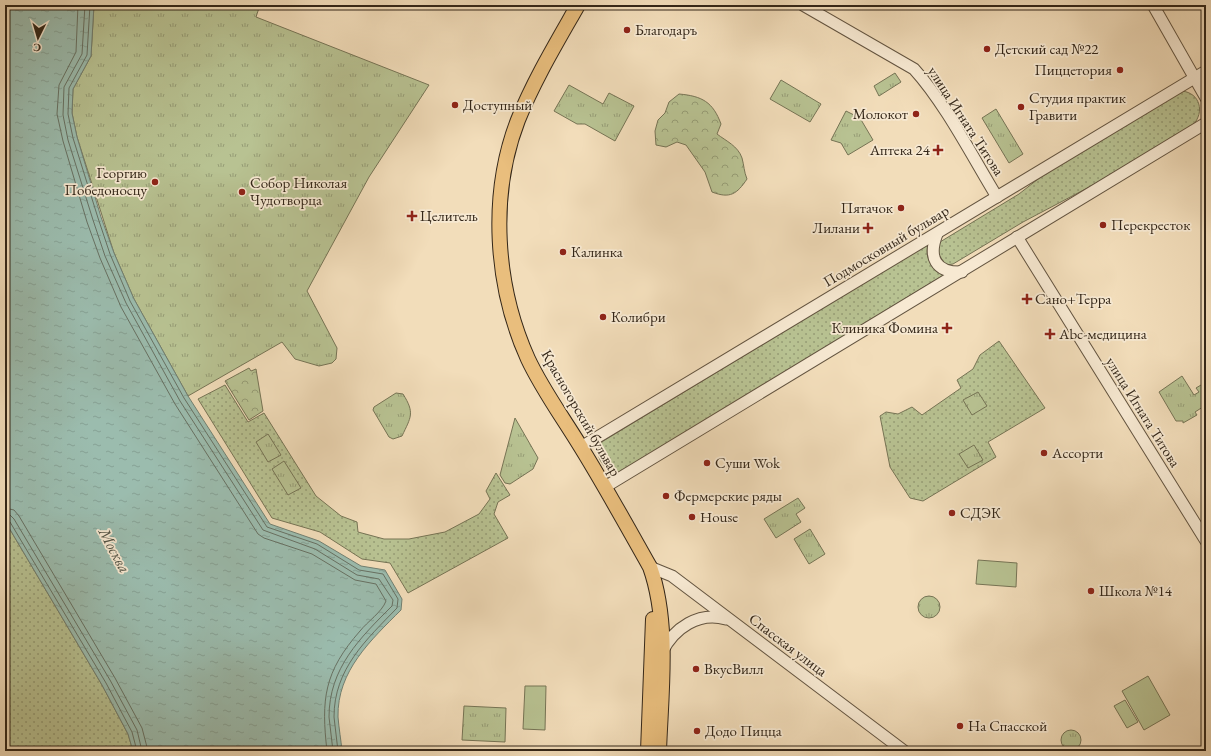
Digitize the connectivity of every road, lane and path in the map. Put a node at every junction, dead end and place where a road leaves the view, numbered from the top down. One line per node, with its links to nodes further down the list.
1 (578, 5): 12 (main road, Красногорский бульвар)
2 (803, 5): 8 (street, улица Игната Титова)
3 (1153, 5): 5 (street)
4 (1206, 71): 5 (street, Подмосковный бульвар)
5 (1194, 78): 6 (street); 8 (street, Подмосковный бульвар)
6 (1206, 98)
7 (1206, 123): 10 (street)
8 (996, 197): 9 (street, Подмосковный бульвар)
9 (937, 234): 11 (street); 12 (street, Подмосковный бульвар)
10 (1017, 238): 11 (street); 14 (street, улица Игната Титова)
11 (962, 272): 13 (street)
12 (581, 447): 13 (main road, Красногорский бульвар)
13 (605, 487): 15 (main road, Красногорский бульвар)
14 (1206, 541)
15 (650, 567): 16 (main road, Красногорский бульвар); 17 (street, Спасская улица)
16 (655, 583): 18 (main road, Красногорский бульвар); 19 (main road, Красногорский бульвар)
17 (731, 621): 18 (street); 21 (street, Спасская улица)
18 (662, 653): 20 (main road, Красногорский бульвар)
19 (648, 751)
20 (659, 751)
21 (904, 751)

